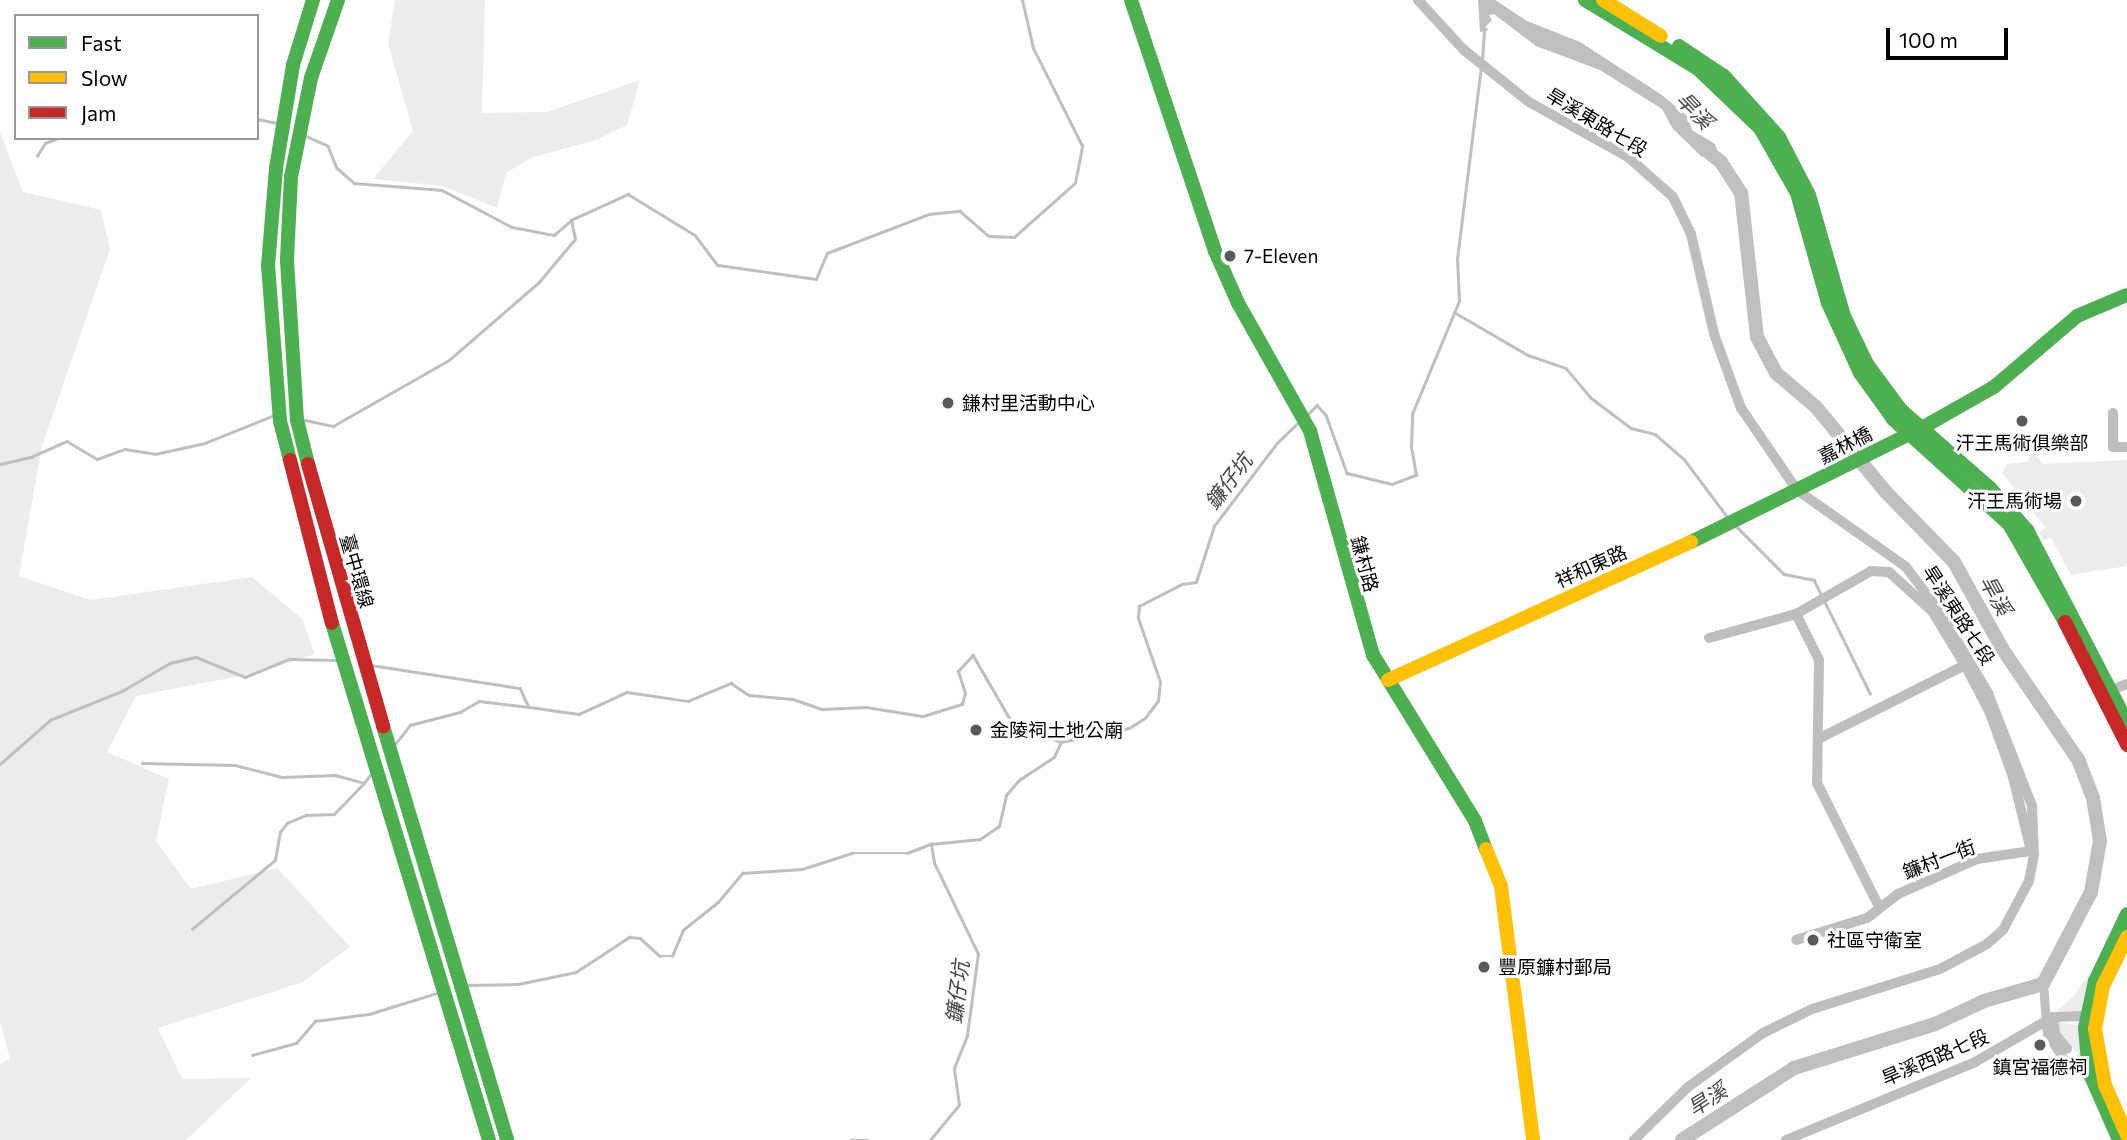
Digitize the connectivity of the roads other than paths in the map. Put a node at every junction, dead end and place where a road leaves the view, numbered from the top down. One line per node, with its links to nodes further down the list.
1 (313, 0): 29 (main road, 臺中環線)
2 (338, 0): 30 (main road, 臺中環線)
3 (1131, 0): 15 (main road, 鎌村路)
4 (1418, 0): 11 (street, 旱溪東路七段)
5 (1585, 0): 9 (main road)
6 (1603, 0): 9 (main road)
7 (2127, 295): 9 (main road)
8 (2113, 413): 10 (street)
9 (1909, 434): 11 (main road, 嘉林橋); 17 (main road); 20 (main road)
10 (2127, 447)
11 (1803, 487): 15 (main road, 祥和東路); 32 (street, 旱溪東路七段)
12 (1796, 614): 13 (street, 鐮村一街); 14 (street, 鐮村一街); 19 (street)
13 (1709, 638)
14 (1965, 665): 19 (street); 21 (street, 鐮村一街)
15 (1388, 680): 31 (main road, 鎌村路)
16 (2127, 684): 17 (street)
17 (2111, 690): 18 (main road)
18 (2127, 722)
19 (1820, 738): 21 (street)
20 (2127, 745)
21 (1879, 908): 24 (street)
22 (2127, 914): 25 (main road)
23 (2127, 937): 25 (main road)
24 (1796, 940)
25 (2091, 1016): 26 (street, 旱溪西路七段); 28 (main road); 34 (main road)
26 (2047, 1020): 27 (street); 33 (street, 旱溪西路七段)
27 (2067, 1049)
28 (2127, 1135)
29 (489, 1140)
30 (508, 1140)
31 (1533, 1140)
32 (1634, 1140)
33 (1786, 1140)
34 (2119, 1140)

